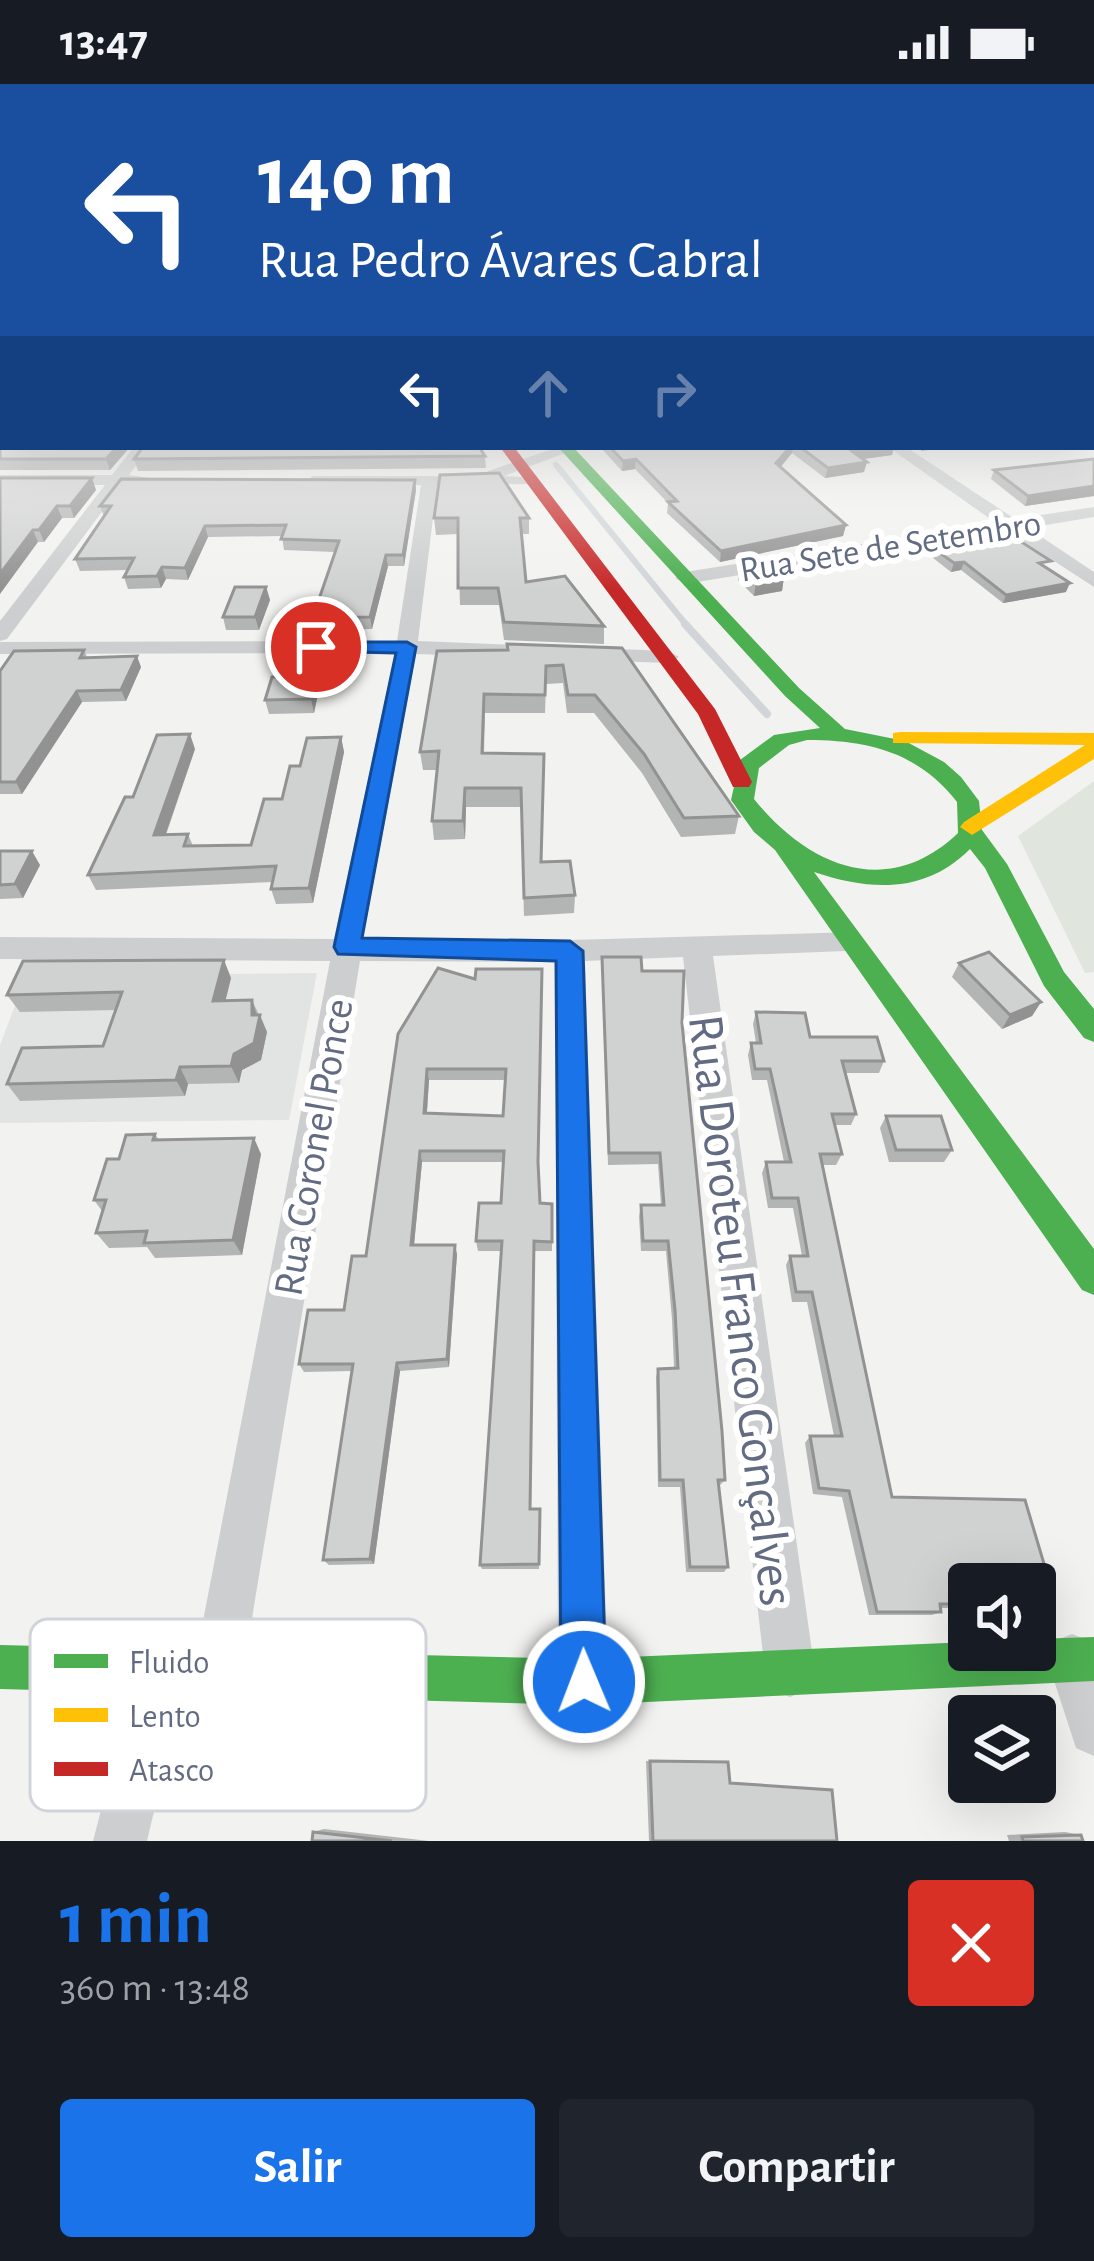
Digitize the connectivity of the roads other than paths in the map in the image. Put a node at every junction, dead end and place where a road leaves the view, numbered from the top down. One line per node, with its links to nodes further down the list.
1 (140, 450): 8 (street)
2 (561, 450): 5 (street)
3 (570, 450): 13 (main road)
4 (901, 450): 12 (street)
5 (519, 463): 6 (street); 15 (main road)
6 (430, 479): 10 (street); 17 (street, Rua Coronel Ponce)
7 (0, 480): 8 (street)
8 (117, 480): 9 (street); 16 (street)
9 (184, 480)
10 (296, 480)
11 (1094, 512): 12 (street, Rua Sete de Setembro)
12 (1015, 526): 13 (street, Rua Sete de Setembro); 14 (street)
13 (685, 578): 21 (main road)
14 (1094, 581)
15 (646, 626): 19 (street); 20 (main road)
16 (0, 635)
17 (407, 647): 18 (street); 19 (street); 28 (street, Rua Coronel Ponce)
18 (0, 648)
19 (581, 650): 20 (street)
20 (668, 657): 24 (main road)
21 (849, 734): 22 (main road); 24 (main road); 25 (main road)
22 (1094, 739)
23 (1094, 748): 25 (main road)
24 (741, 782): 26 (main road)
25 (972, 830): 26 (main road); 32 (main road)
26 (786, 852): 27 (main road)
27 (846, 940): 29 (street); 33 (main road)
28 (347, 947): 30 (street); 31 (street); 34 (street, Rua Coronel Ponce)
29 (697, 947): 31 (street); 38 (street, Rua Doroteu Franco Gonçalves)
30 (0, 948)
31 (570, 951): 40 (street)
32 (1094, 1030)
33 (1094, 1278)
34 (228, 1619)
35 (1083, 1659): 38 (main road); 41 (street)
36 (0, 1667): 37 (main road)
37 (30, 1668)
38 (790, 1672): 40 (main road)
39 (426, 1678): 40 (main road)
40 (584, 1682)
41 (1094, 1730)
42 (128, 1811): 43 (street)
43 (120, 1841)

